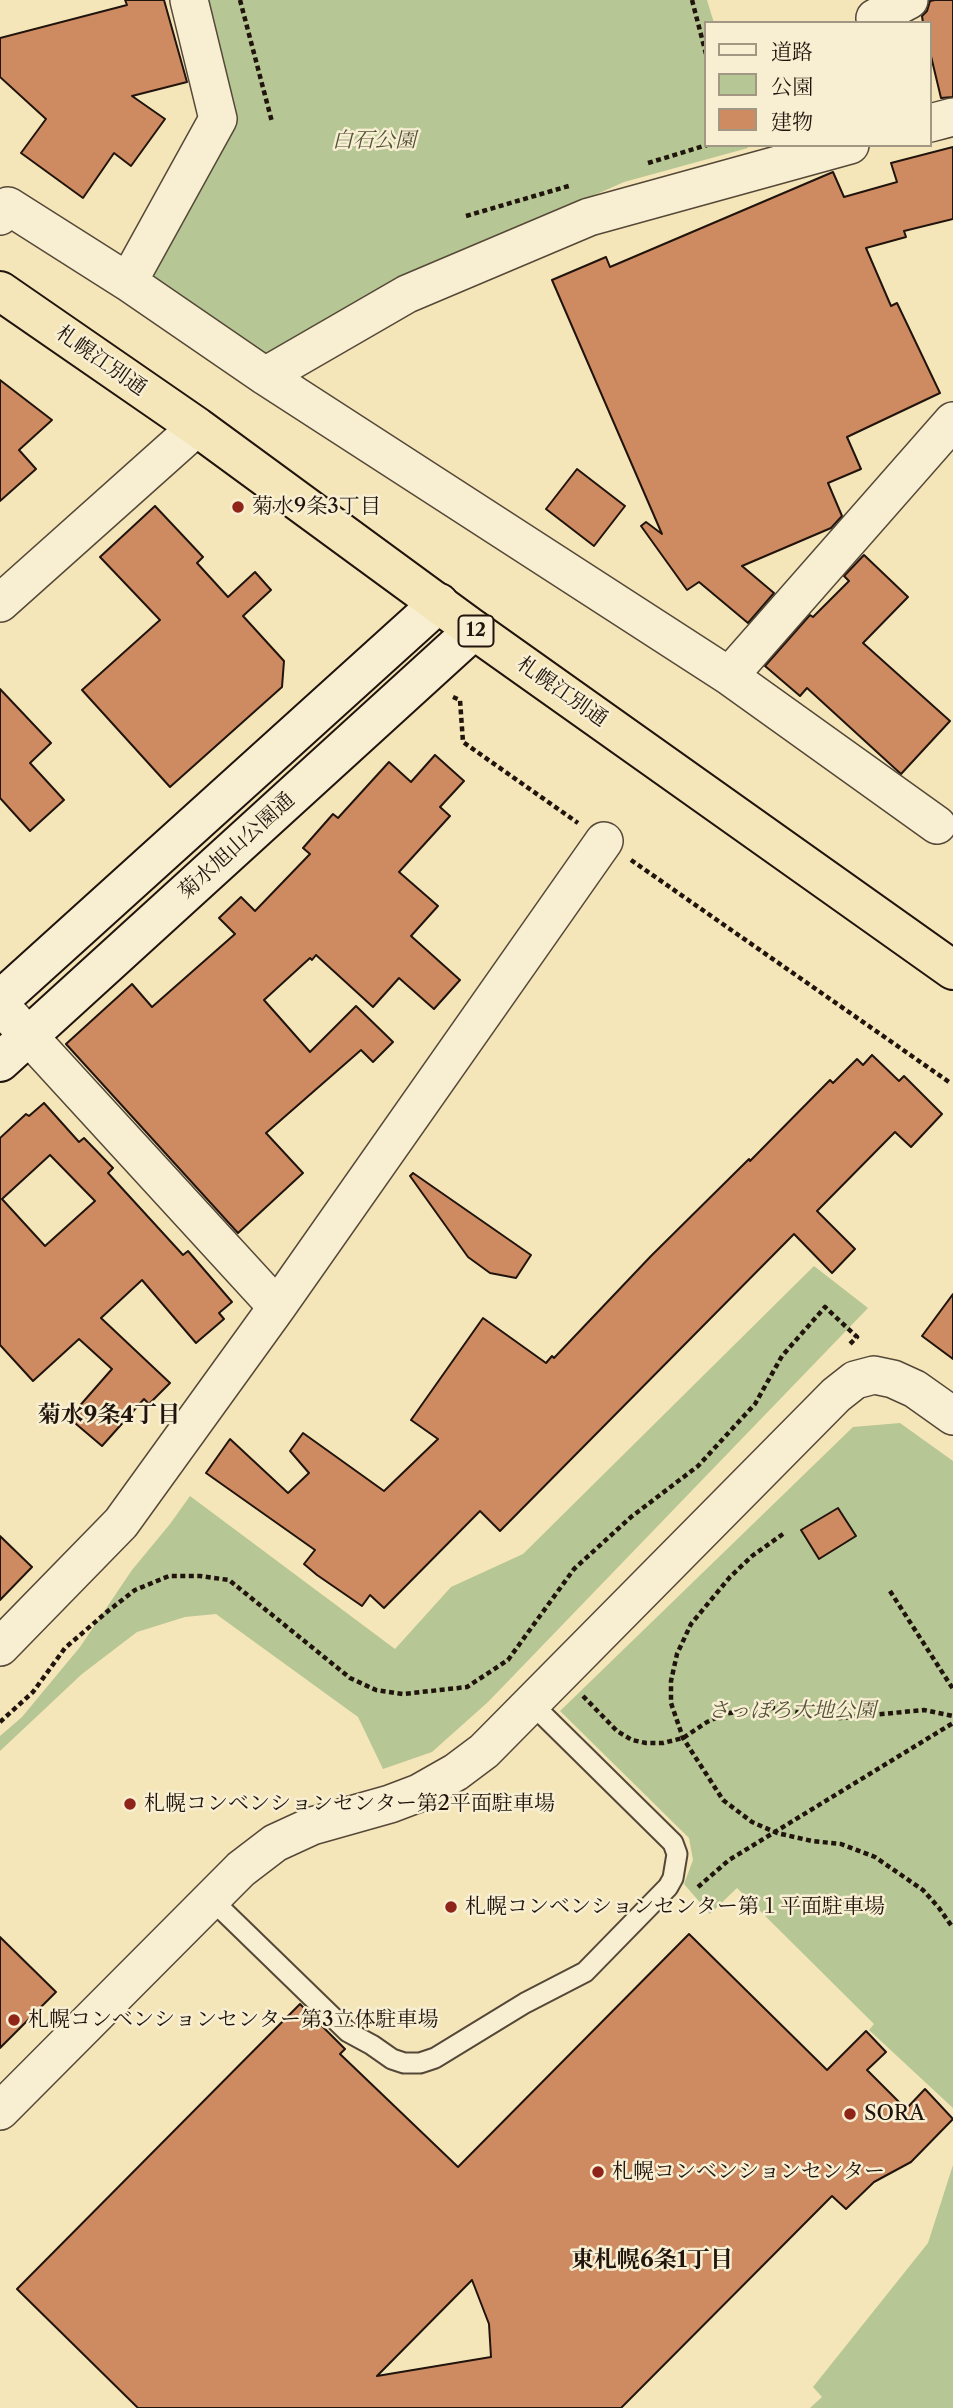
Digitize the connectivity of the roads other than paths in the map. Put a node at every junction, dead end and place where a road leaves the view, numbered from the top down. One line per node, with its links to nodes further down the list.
1 (189, 0): 8 (street)
2 (909, 0): 3 (street)
3 (876, 21)
4 (953, 117): 5 (street)
5 (932, 122)
6 (843, 147): 10 (street)
7 (0, 216): 8 (street)
8 (128, 282): 10 (street)
9 (0, 291): 12 (highway, 札幌江別通 / 12)
10 (265, 376): 16 (street)
11 (953, 421): 16 (street)
12 (197, 427): 13 (street); 14 (highway, 札幌江別通 / 12)
13 (0, 603)
14 (439, 603): 15 (highway, 札幌江別通 / 12); 20 (street)
15 (474, 629): 19 (highway, 札幌江別通 / 12); 22 (street, 菊水旭山公園通)
16 (729, 676): 17 (street)
17 (945, 826)
18 (604, 841): 24 (street)
19 (953, 970)
20 (0, 1000)
21 (0, 1006): 22 (street)
22 (28, 1037): 23 (street, 菊水旭山公園通); 24 (street)
23 (0, 1062)
24 (276, 1307): 26 (street)
25 (953, 1416): 27 (street)
26 (0, 1647)
27 (532, 1704): 28 (street); 28 (lane)
28 (211, 1899): 29 (street)
29 (0, 2111)

